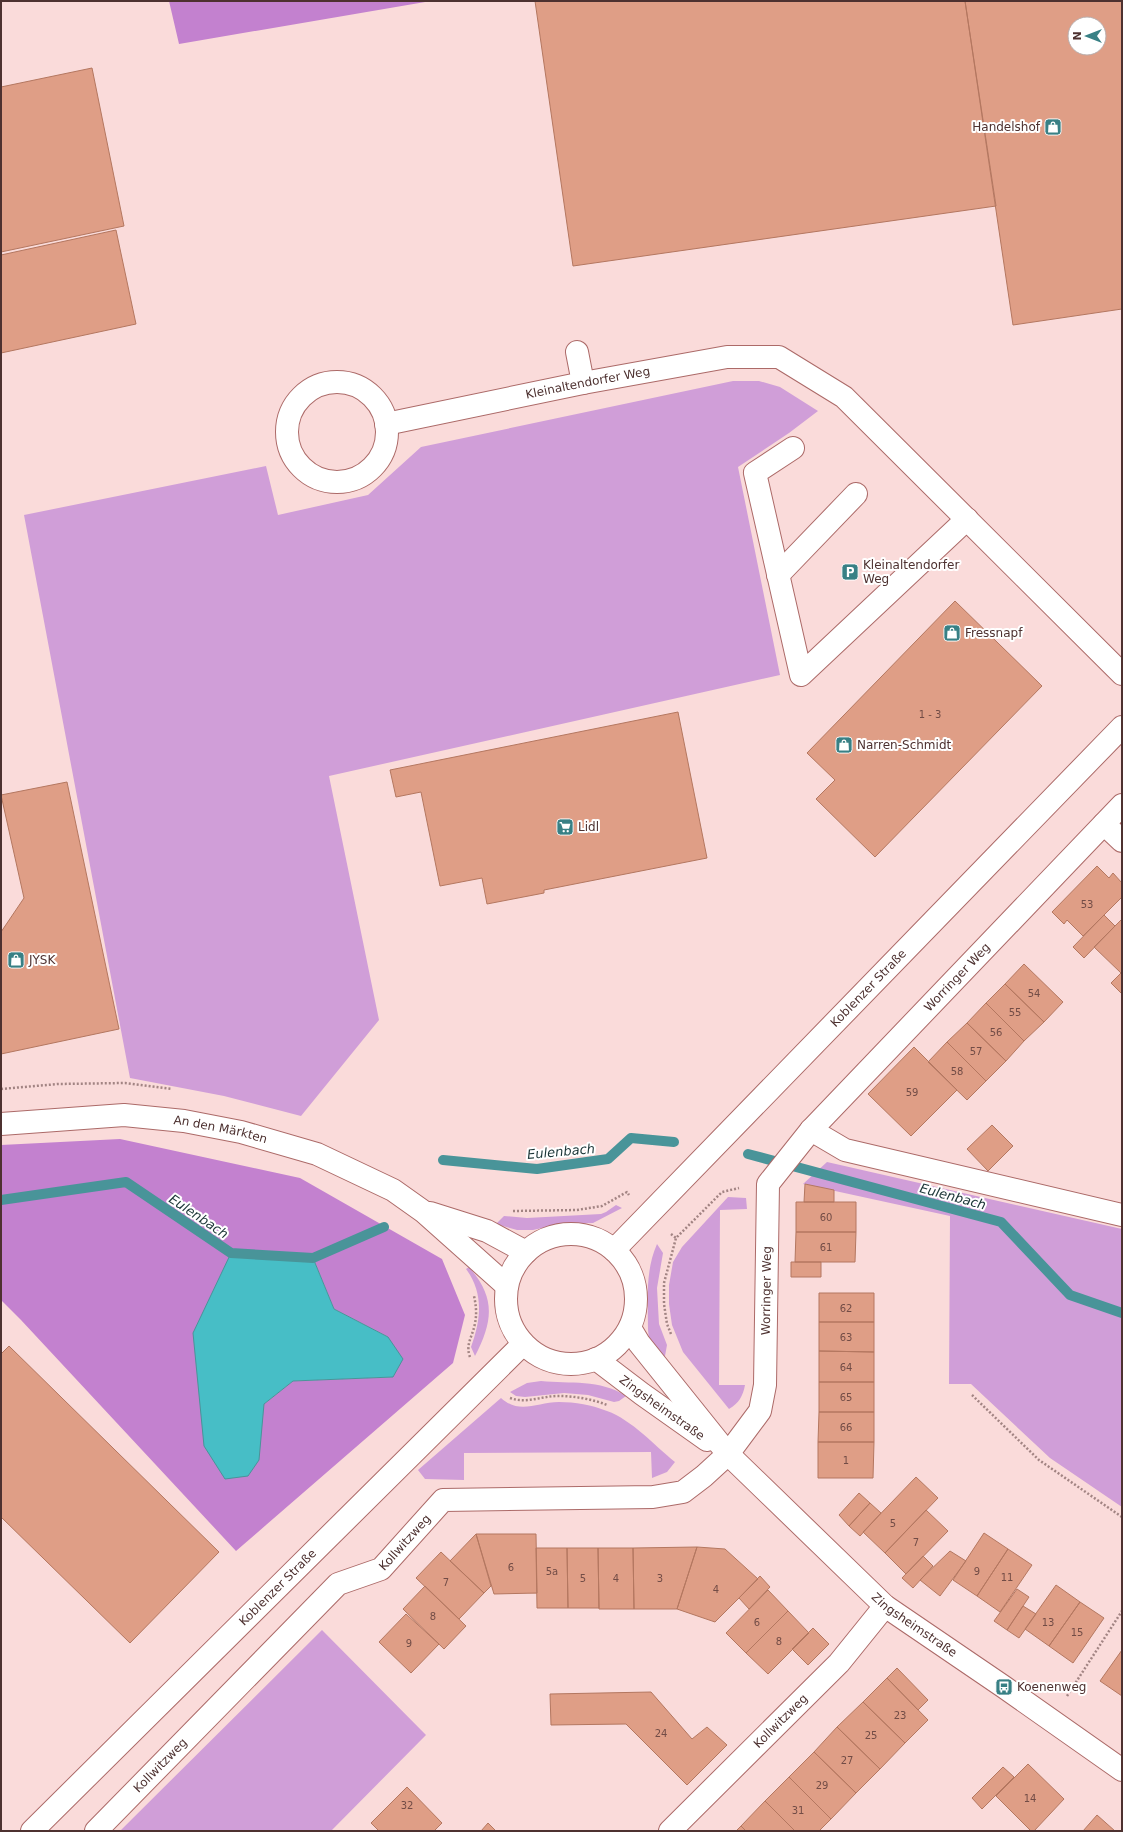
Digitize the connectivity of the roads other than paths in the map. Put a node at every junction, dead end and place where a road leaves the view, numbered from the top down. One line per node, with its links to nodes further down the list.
1 (577, 352): 2 (street)
2 (583, 383): 3 (street, Kleinaltendorfer Weg); 6 (street, Kleinaltendorfer Weg)
3 (386, 424): 3 (street)
4 (792, 448): 7 (street)
5 (856, 494): 7 (street)
6 (967, 520): 7 (street); 8 (street, Kleinaltendorfer Weg)
7 (778, 575)
8 (1122, 674)
9 (1122, 727): 17 (street, Koblenzer Straße)
10 (1122, 805): 11 (street, Worringer Weg)
11 (1104, 824): 12 (street); 14 (street, Worringer Weg)
12 (1122, 841)
13 (1, 1124): 15 (street, An den Märkten)
14 (805, 1138): 16 (street); 23 (street, Worringer Weg)
15 (424, 1212): 18 (street, An den Märkten); 19 (street, An den Märkten)
16 (1122, 1215)
17 (614, 1250): 18 (street); 20 (street)
18 (526, 1252): 19 (street)
19 (507, 1286): 21 (street)
20 (630, 1328): 22 (street); 23 (street, Zingsheimstraße)
21 (524, 1344): 22 (street); 26 (street, Koblenzer Straße)
22 (596, 1359): 23 (street, Zingsheimstraße)
23 (728, 1454): 24 (street, Zingsheimstraße); 27 (street, Kollwitzweg)
24 (885, 1606): 25 (street, Zingsheimstraße); 28 (street, Kollwitzweg)
25 (1122, 1770)
26 (32, 1831)
27 (96, 1831)
28 (670, 1831)

